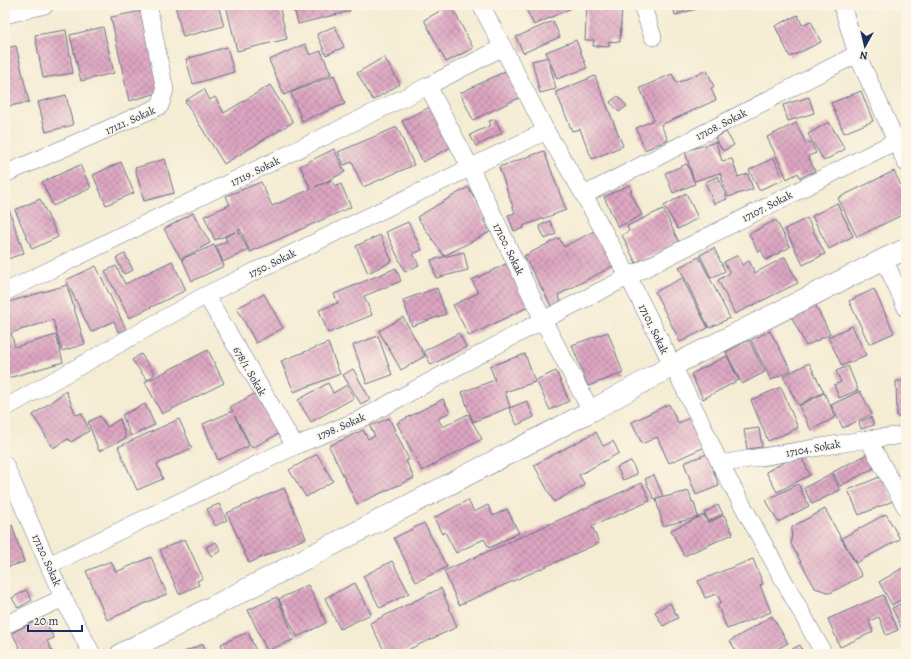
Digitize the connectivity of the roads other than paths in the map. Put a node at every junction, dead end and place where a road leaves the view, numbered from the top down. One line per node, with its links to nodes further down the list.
1 (45, 5): 6 (street)
2 (148, 5): 15 (street, 17121. Sokak)
3 (481, 5): 8 (street, 17101. Sokak)
4 (642, 5): 7 (street)
5 (842, 5): 9 (street)
6 (5, 15)
7 (653, 37)
8 (503, 47): 10 (street, 17119. Sokak); 11 (street, 17101. Sokak)
9 (857, 54): 12 (street); 16 (street, 17108. Sokak)
10 (428, 86): 14 (street, 17100. Sokak); 20 (street, 17119. Sokak)
11 (546, 131): 14 (street, 1750. Sokak); 16 (street, 17101. Sokak)
12 (901, 139): 13 (street); 19 (street, 17107. Sokak)
13 (906, 163)
14 (470, 167): 21 (street, 1750. Sokak); 23 (street, 17100. Sokak)
15 (5, 174)
16 (584, 195): 19 (street, 17101. Sokak)
17 (906, 249): 18 (street)
18 (884, 259): 22 (street); 24 (street)
19 (628, 276): 23 (street, 1798. Sokak); 24 (street, 17101. Sokak)
20 (5, 292)
21 (206, 295): 25 (street, 1750. Sokak); 29 (street, 678/1. Sokak)
22 (906, 308)
23 (543, 320): 26 (street, 17100. Sokak); 29 (street, 1798. Sokak)
24 (672, 366): 26 (street); 30 (street, 17101. Sokak)
25 (5, 408)
26 (591, 411): 37 (street)
27 (906, 435): 28 (street, 17104. Sokak)
28 (868, 439): 30 (street, 17104. Sokak); 32 (street)
29 (295, 446): 33 (street, 1798. Sokak)
30 (720, 464): 38 (street, 17101. Sokak)
31 (5, 465): 33 (street, 17120. Sokak)
32 (906, 508)
33 (49, 565): 34 (street, 17120. Sokak)
34 (63, 598): 35 (street); 36 (street, 17120. Sokak)
35 (5, 625)
36 (92, 654)
37 (121, 654)
38 (824, 654)

